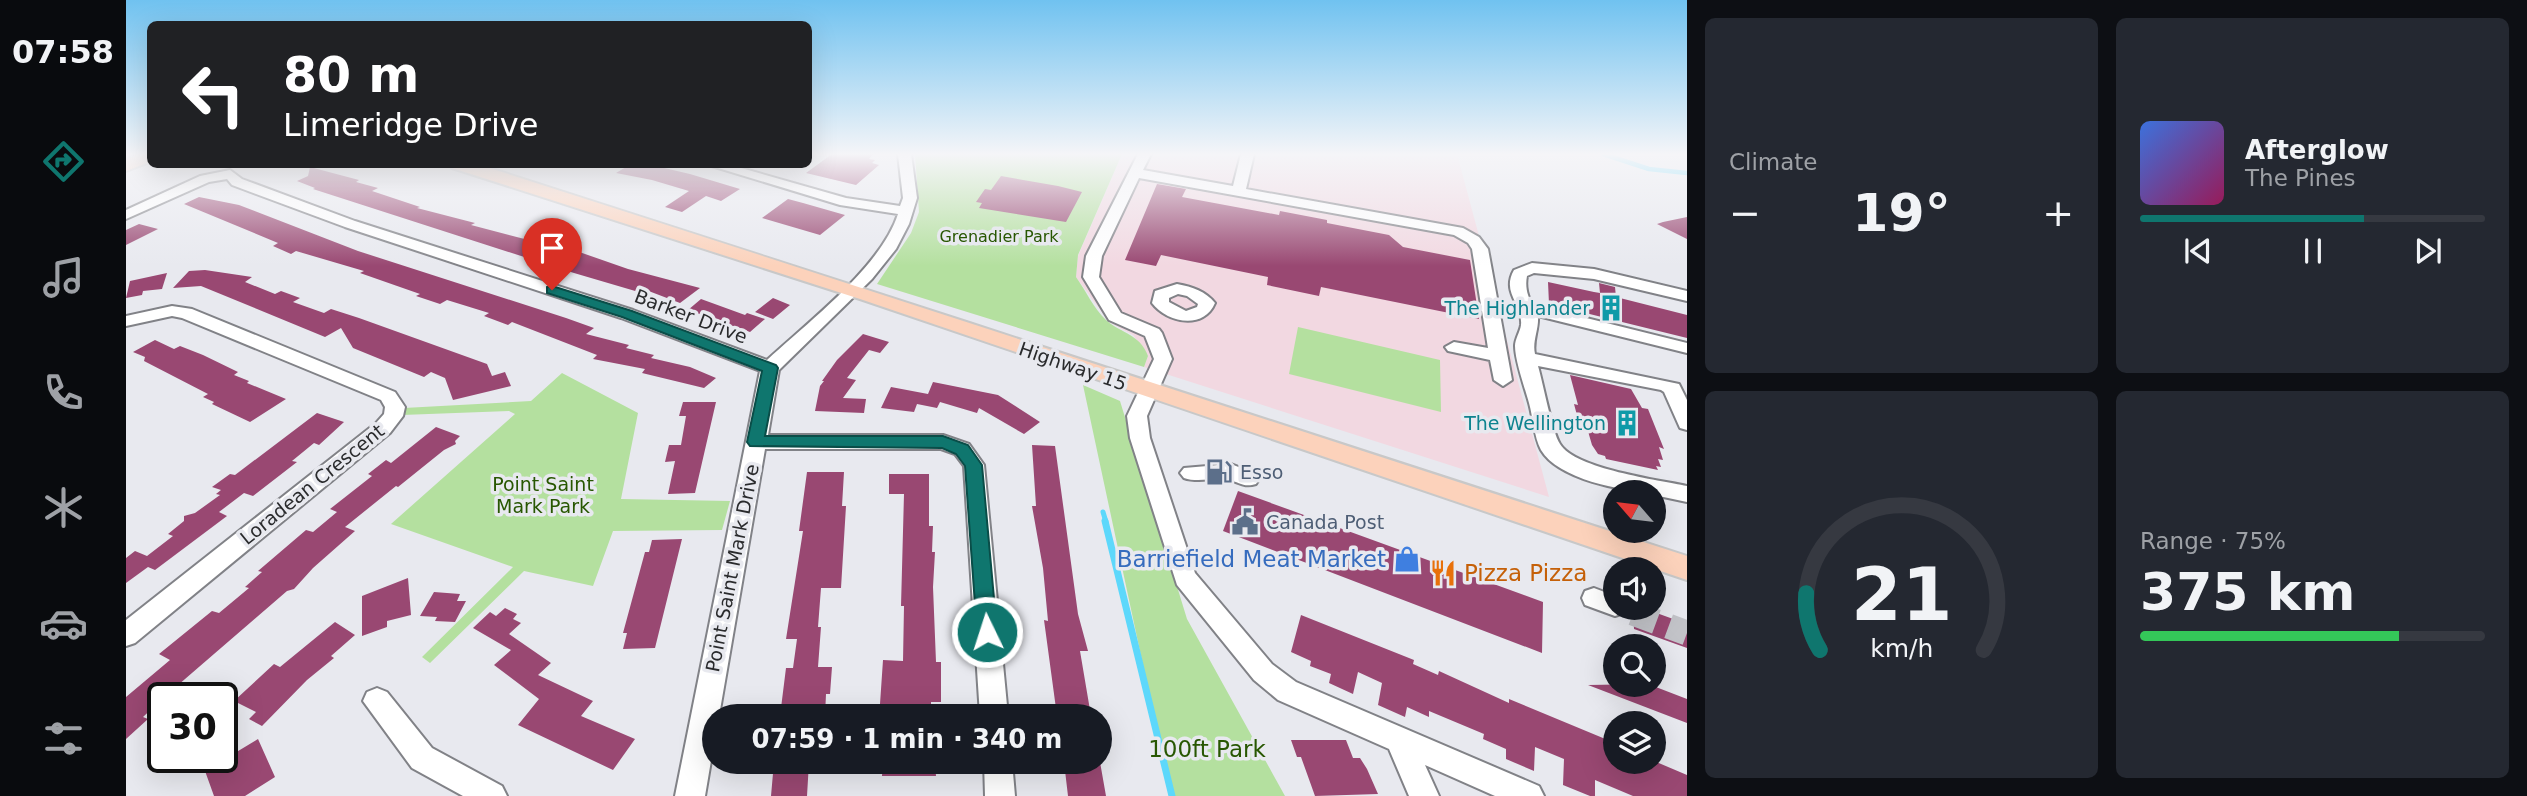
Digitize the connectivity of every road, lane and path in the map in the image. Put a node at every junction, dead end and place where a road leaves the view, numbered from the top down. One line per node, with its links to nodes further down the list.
1 (178, 191): 10 (street, Barker Drive)
2 (262, 191): 21 (street, Barker Drive)
3 (543, 191): 11 (main road, Highway 15)
4 (807, 191): 9 (street)
5 (910, 191): 9 (street)
6 (1126, 191): 16 (street)
7 (1233, 191): 8 (street)
8 (1238, 192): 19 (street)
9 (907, 211): 11 (street)
10 (126, 215)
11 (852, 290): 21 (street); 23 (main road, Highway 15)
12 (1687, 296): 13 (street)
13 (1528, 309): 18 (street); 20 (street)
14 (1168, 310): 16 (street)
15 (126, 321): 30 (street, Loradean Crescent)
16 (1140, 327): 23 (street)
17 (1454, 347): 19 (street)
18 (1687, 348)
19 (1499, 356): 22 (street)
20 (1528, 358): 24 (street); 28 (street)
21 (770, 368): 25 (street, Point Saint Mark Drive)
22 (1503, 380)
23 (1148, 391): 29 (main road, Highway 15); 33 (street)
24 (1687, 424)
25 (756, 442): 32 (street); 36 (street, Point Saint Mark Drive)
26 (1191, 473): 27 (street)
27 (1248, 479)
28 (1687, 494)
29 (1687, 568)
30 (126, 635)
31 (377, 701): 35 (street)
32 (993, 704)
33 (1398, 738): 38 (street); 39 (street)
34 (999, 774): 37 (street)
35 (492, 796)
36 (690, 796)
37 (1000, 796)
38 (1424, 796)
39 (1529, 796)

